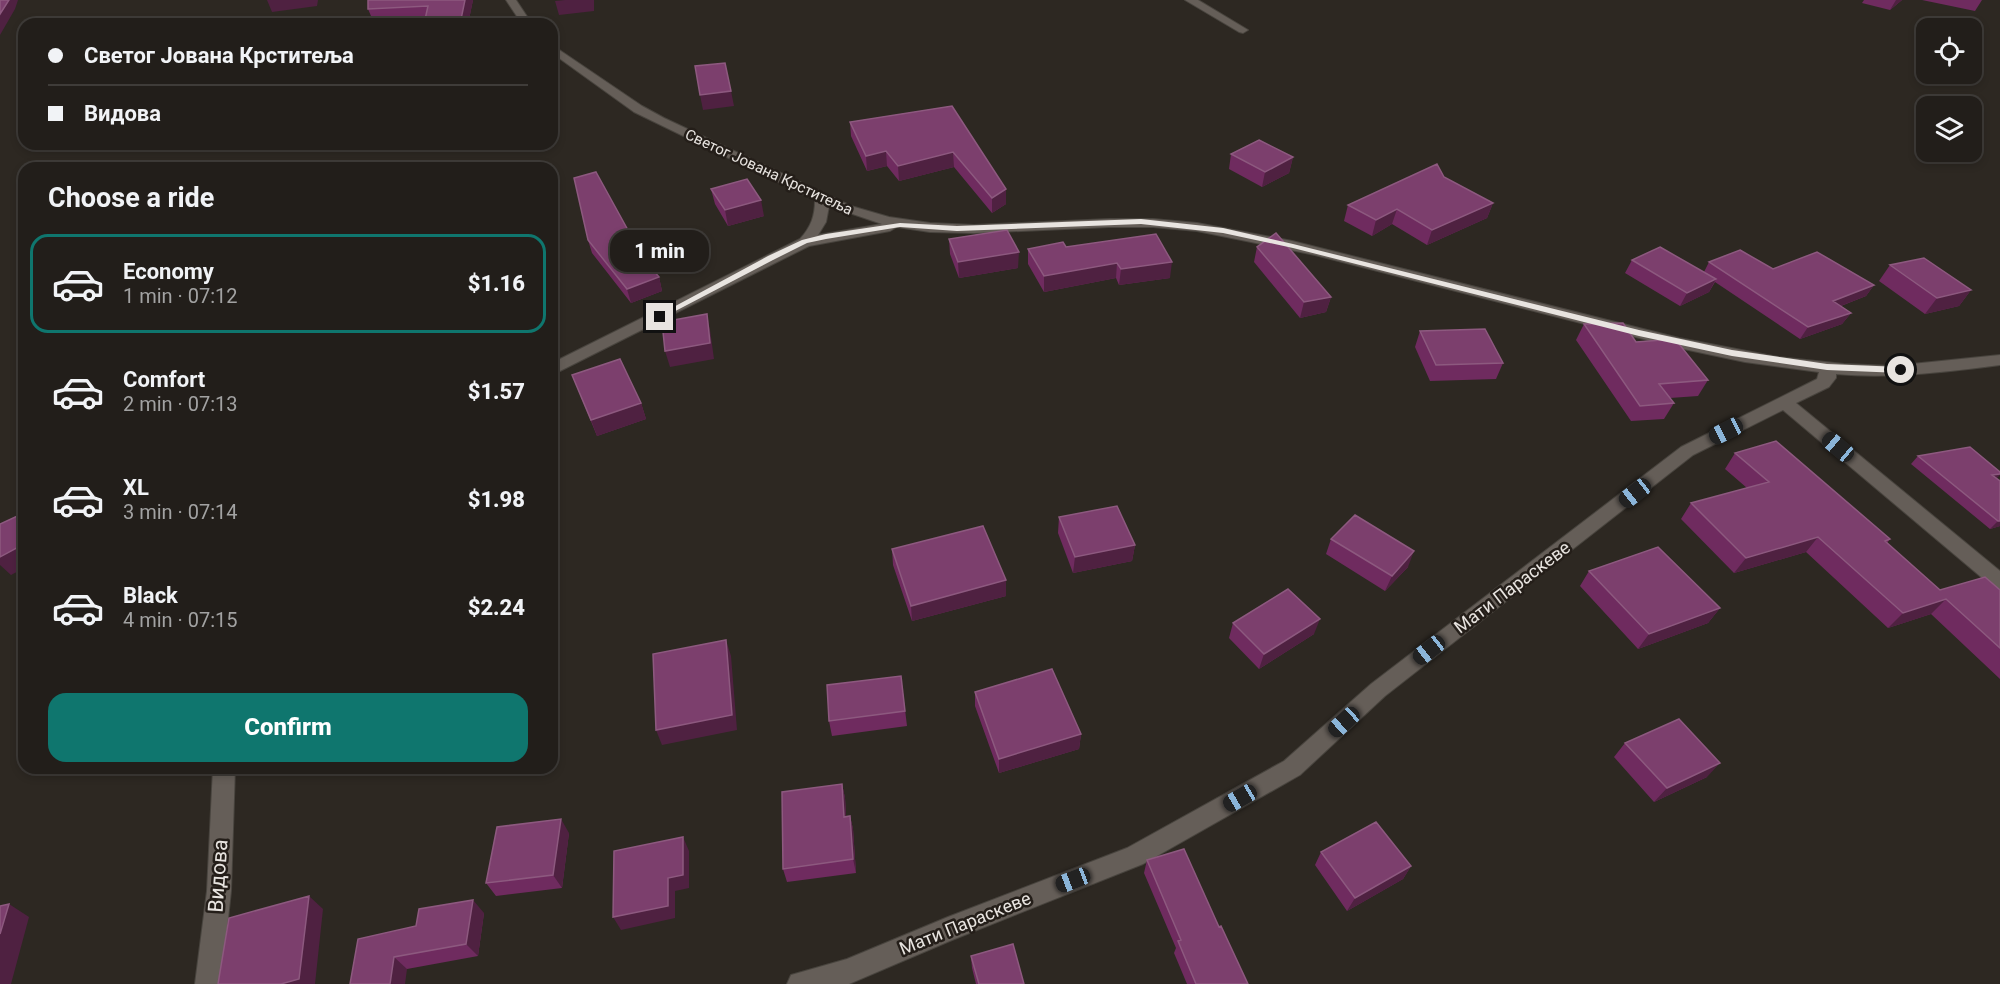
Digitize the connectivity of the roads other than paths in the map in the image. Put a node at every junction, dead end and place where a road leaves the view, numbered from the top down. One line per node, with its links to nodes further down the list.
1 (510, 0): 3 (street)
2 (1190, 0): 4 (street)
3 (523, 18)
4 (1243, 30)
5 (558, 52): 6 (street, Светог Јована Крститеља)
6 (822, 198): 7 (street, Светог Јована Крститеља); 8 (street)
7 (900, 225): 8 (street); 11 (street, Светог Јована Крститеља)
8 (805, 242): 10 (street)
9 (2000, 360): 11 (street, Светог Јована Крститеља)
10 (558, 367)
11 (1827, 367): 12 (street, Мати Параскеве)
12 (1784, 402): 13 (street); 16 (street, Мати Параскеве)
13 (2000, 582)
14 (224, 774): 15 (street, Видова)
15 (208, 984)
16 (800, 984)

